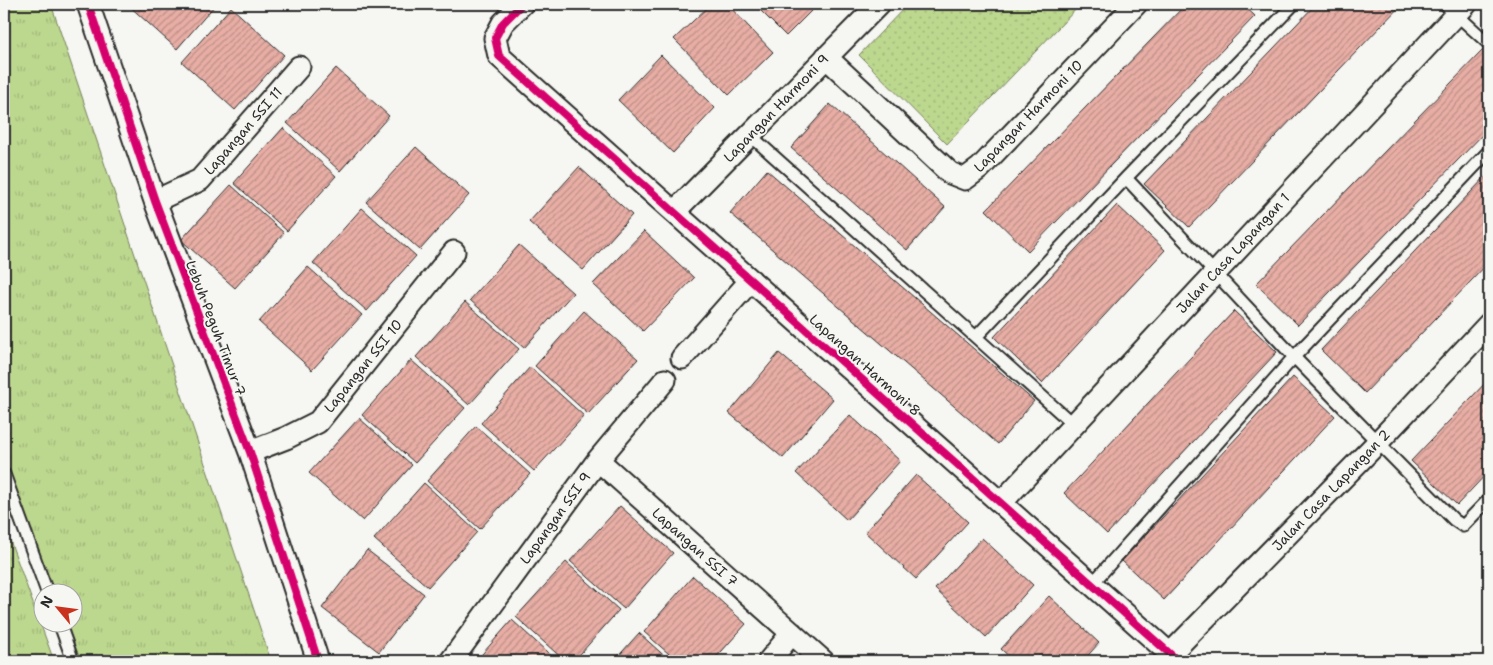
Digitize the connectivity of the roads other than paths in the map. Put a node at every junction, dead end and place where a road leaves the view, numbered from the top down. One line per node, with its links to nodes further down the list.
1 (88, 4): 13 (street, Lebuh Peguh Timur 7)
2 (522, 4): 14 (street, Lapangan Harmoni 8)
3 (879, 4): 8 (street, Lapangan Harmoni 9)
4 (1136, 4): 8 (street, Lapangan Harmoni 10)
5 (1294, 4): 12 (lane)
6 (1456, 7): 7 (lane); 16 (street, Jalan Casa Lapangan 1)
7 (1489, 44)
8 (826, 57): 10 (street, Lapangan Harmoni 9)
9 (299, 67): 13 (street, Lapangan SSI 11)
10 (750, 135): 14 (street, Lapangan Harmoni 9); 19 (lane)
11 (1489, 151): 20 (lane)
12 (1126, 178): 16 (lane); 19 (lane)
13 (155, 201): 25 (street, Lebuh Peguh Timur 7)
14 (674, 212): 17 (street, Lapangan Harmoni 8)
15 (454, 252): 25 (street, Lapangan SSI 10)
16 (1215, 273): 20 (lane); 23 (street, Jalan Casa Lapangan 1)
17 (751, 280): 21 (street); 29 (street, Lapangan Harmoni 8)
18 (1489, 324): 24 (street, Jalan Casa Lapangan 2)
19 (976, 337): 23 (lane)
20 (1294, 357): 24 (lane); 31 (lane)
21 (682, 358)
22 (665, 380): 26 (street, Lapangan SSI 9)
23 (1074, 425): 29 (street, Jalan Casa Lapangan 1)
24 (1378, 442): 28 (lane); 34 (street, Jalan Casa Lapangan 2)
25 (250, 452): 36 (street, Lebuh Peguh Timur 7)
26 (598, 460): 33 (street, Lapangan SSI 7); 37 (street, Lapangan SSI 9)
27 (4, 474): 30 (lane)
28 (1489, 499)
29 (1001, 503): 31 (street, Lapangan Harmoni 8)
30 (44, 582)
31 (1092, 584): 34 (street, Lapangan Harmoni 8)
32 (62, 632): 35 (lane)
33 (792, 633): 38 (street); 39 (street, Lapangan SSI 7)
34 (1174, 658)
35 (73, 661)
36 (318, 661)
37 (451, 661)
38 (769, 661)
39 (823, 661)

